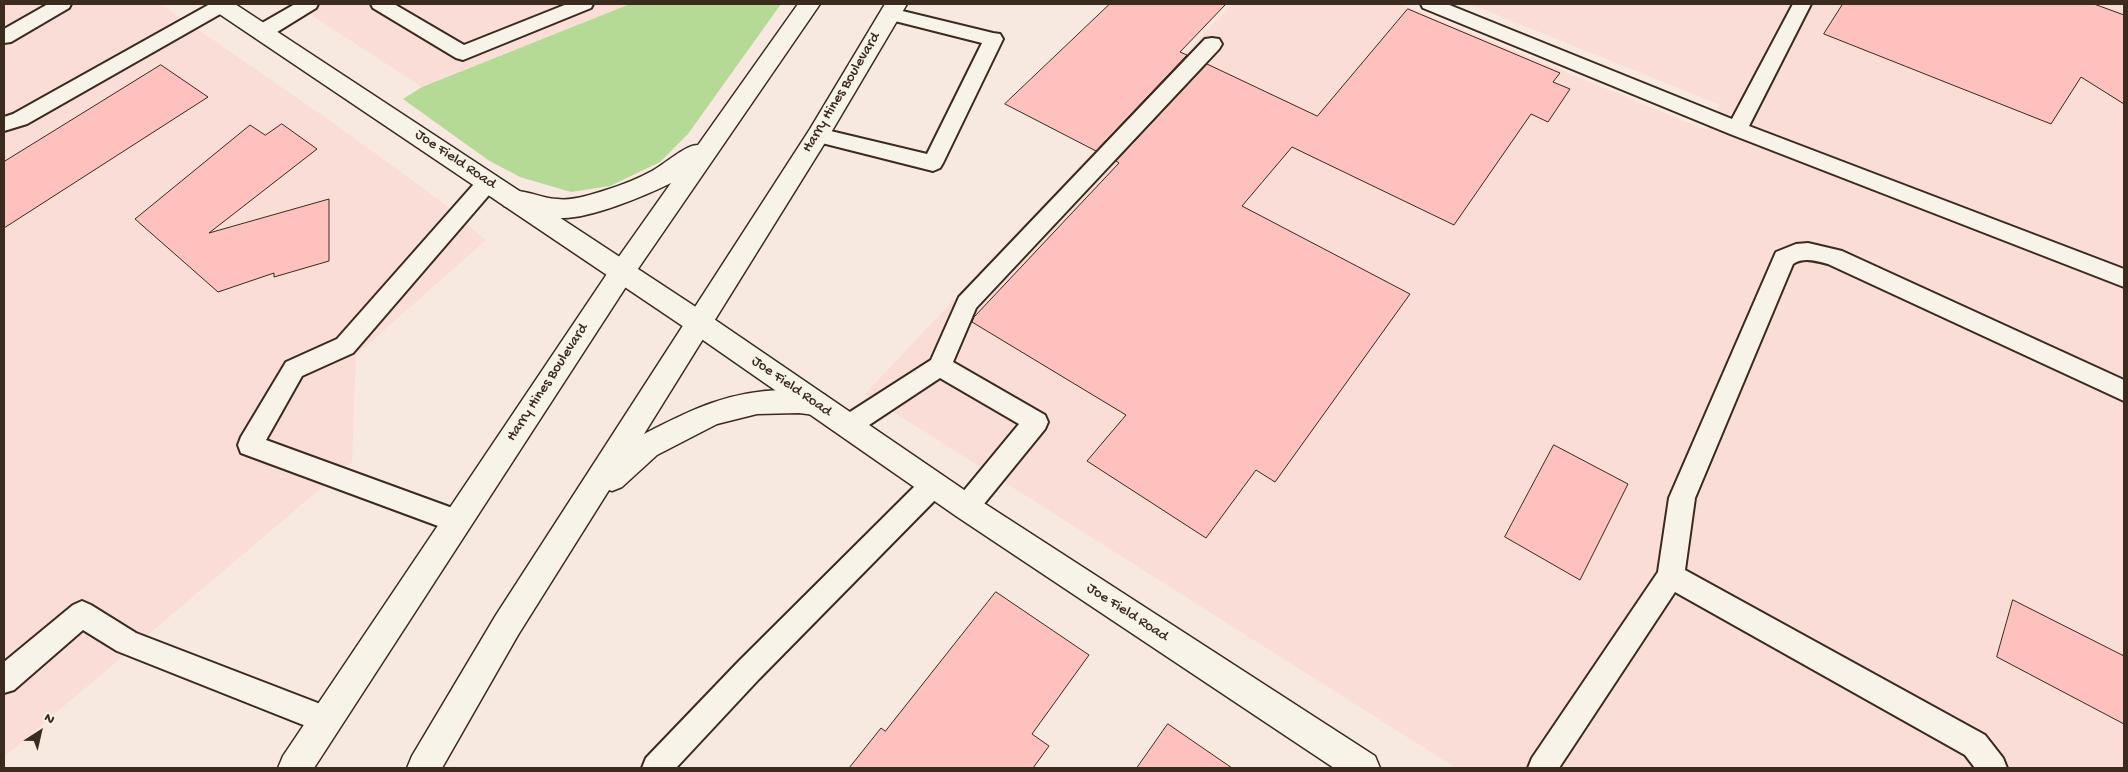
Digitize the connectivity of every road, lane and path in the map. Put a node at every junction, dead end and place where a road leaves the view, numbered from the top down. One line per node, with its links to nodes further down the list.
1 (62, 4): 11 (lane)
2 (221, 4): 10 (main road, Joe Field Road); 13 (lane)
3 (309, 4): 10 (lane)
4 (380, 4): 5 (lane)
5 (584, 4)
6 (810, 4): 15 (main road, Harry Hines Boulevard)
7 (1430, 4): 14 (lane)
8 (1802, 4): 14 (lane)
9 (893, 9): 16 (main road, Harry Hines Boulevard); 16 (lane)
10 (262, 32): 17 (main road, Joe Field Road)
11 (4, 36)
12 (1212, 44): 22 (lane)
13 (4, 124)
14 (1737, 129): 20 (lane)
15 (718, 133): 18 (main road); 19 (main road, Harry Hines Boulevard)
16 (818, 135): 21 (main road, Harry Hines Boulevard)
17 (488, 182): 18 (main road, Joe Field Road); 29 (lane)
18 (514, 199): 19 (main road, Joe Field Road)
19 (622, 272): 21 (main road, Joe Field Road); 29 (main road, Harry Hines Boulevard)
20 (2124, 278)
21 (699, 323): 24 (main road, Joe Field Road); 27 (main road, Harry Hines Boulevard)
22 (940, 366): 25 (lane); 28 (lane)
23 (2124, 391): 30 (lane)
24 (815, 403): 25 (main road, Joe Field Road); 27 (main road)
25 (848, 426): 26 (main road, Joe Field Road)
26 (933, 484): 28 (main road, Joe Field Road); 35 (lane)
27 (585, 503): 34 (main road, Harry Hines Boulevard)
28 (966, 507): 36 (main road, Joe Field Road)
29 (457, 521): 32 (main road, Harry Hines Boulevard)
30 (1671, 576): 37 (lane); 38 (lane)
31 (4, 680): 32 (lane)
32 (326, 720): 33 (main road, Harry Hines Boulevard)
33 (295, 768)
34 (424, 768)
35 (656, 768)
36 (1363, 768)
37 (1542, 768)
38 (1994, 768)

